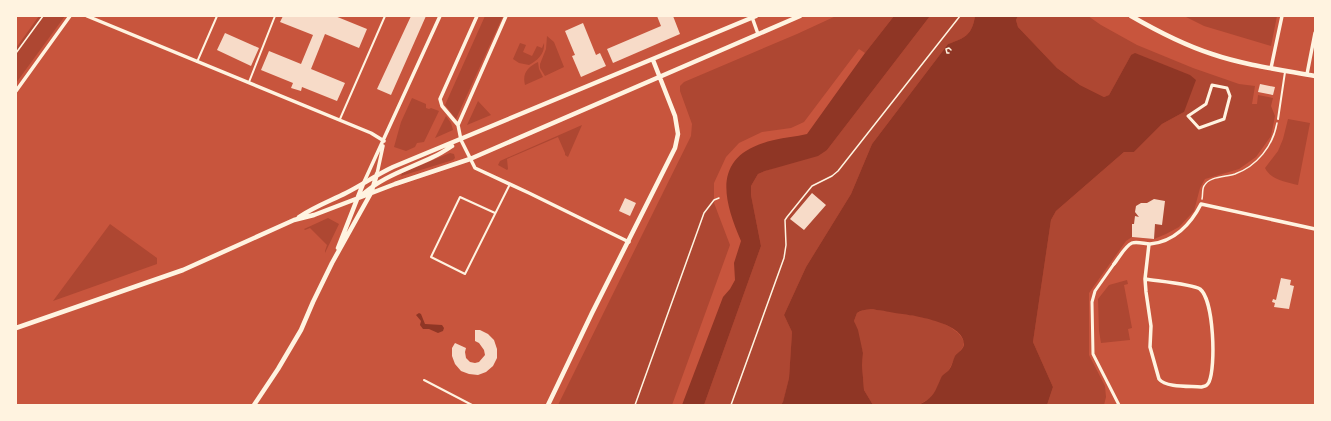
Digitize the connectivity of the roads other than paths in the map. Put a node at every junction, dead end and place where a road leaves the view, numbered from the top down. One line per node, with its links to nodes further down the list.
1 (70, 16): 23 (street)
2 (87, 16): 16 (street)
3 (217, 16): 16 (lane)
4 (275, 16): 22 (lane)
5 (386, 16): 26 (lane)
6 (440, 16): 29 (street)
7 (477, 16): 27 (street)
8 (506, 16): 27 (street)
9 (800, 16): 14 (street)
10 (1131, 16): 17 (street)
11 (1282, 16): 17 (street)
12 (753, 17): 14 (street); 15 (street)
13 (1315, 32): 19 (street)
14 (758, 34): 21 (street)
15 (653, 60): 21 (street); 28 (street)
16 (197, 62): 22 (street)
17 (1271, 68): 18 (street)
18 (1286, 70): 19 (street); 25 (lane)
19 (1307, 74): 20 (street)
20 (1315, 76)
21 (660, 78): 30 (street); 40 (street)
22 (248, 83): 26 (street)
23 (16, 91)
24 (1206, 104): 24 (street)
25 (1278, 119)
26 (339, 120): 29 (street)
27 (458, 125): 28 (street)
28 (462, 140): 30 (street); 31 (street); 34 (street)
29 (384, 141): 31 (street); 32 (street)
30 (470, 159): 33 (street); 35 (street)
31 (377, 174): 32 (street); 34 (street)
32 (363, 184): 36 (street); 38 (street)
33 (510, 184): 37 (lane); 40 (street)
34 (374, 185): 35 (street); 36 (street)
35 (370, 193): 36 (street); 42 (street)
36 (358, 198): 38 (street); 42 (street)
37 (495, 213): 37 (lane)
38 (294, 220): 45 (street)
39 (1315, 229): 41 (street)
40 (629, 242): 49 (street)
41 (1149, 244): 43 (street); 44 (street)
42 (332, 263): 47 (street)
43 (1114, 264): 50 (street)
44 (1145, 279): 44 (street)
45 (16, 328)
46 (424, 380): 48 (lane)
47 (254, 405)
48 (472, 405)
49 (548, 405)
50 (1119, 405)

